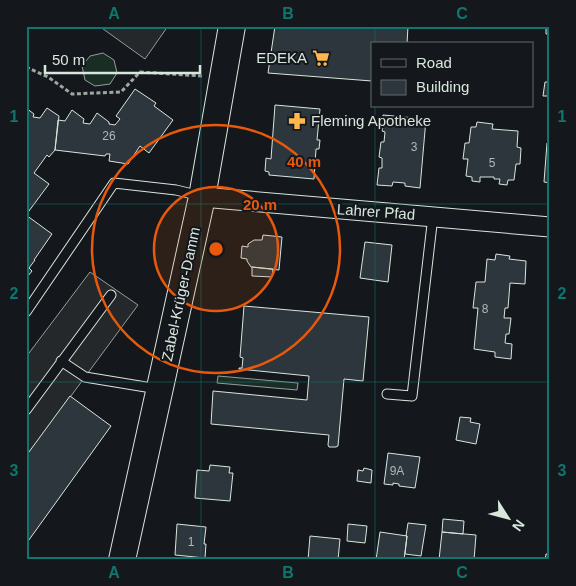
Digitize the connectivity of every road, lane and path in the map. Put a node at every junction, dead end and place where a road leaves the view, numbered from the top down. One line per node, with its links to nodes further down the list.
1 (232, 26): 3 (street, Zabel-Krüger-Damm)
2 (26, 67): 3 (path)
3 (222, 79): 4 (street, Zabel-Krüger-Damm)
4 (202, 197): 5 (street, Lahrer Pfad); 8 (lane); 10 (street, Zabel-Krüger-Damm)
5 (433, 216): 6 (street, Lahrer Pfad); 11 (lane)
6 (550, 227)
7 (111, 295): 9 (lane)
8 (26, 312)
9 (62, 361): 10 (lane); 12 (lane)
10 (160, 389): 15 (street, Zabel-Krüger-Damm)
11 (387, 394)
12 (26, 410)
13 (26, 558): 14 (path)
14 (42, 560)
15 (122, 560)

